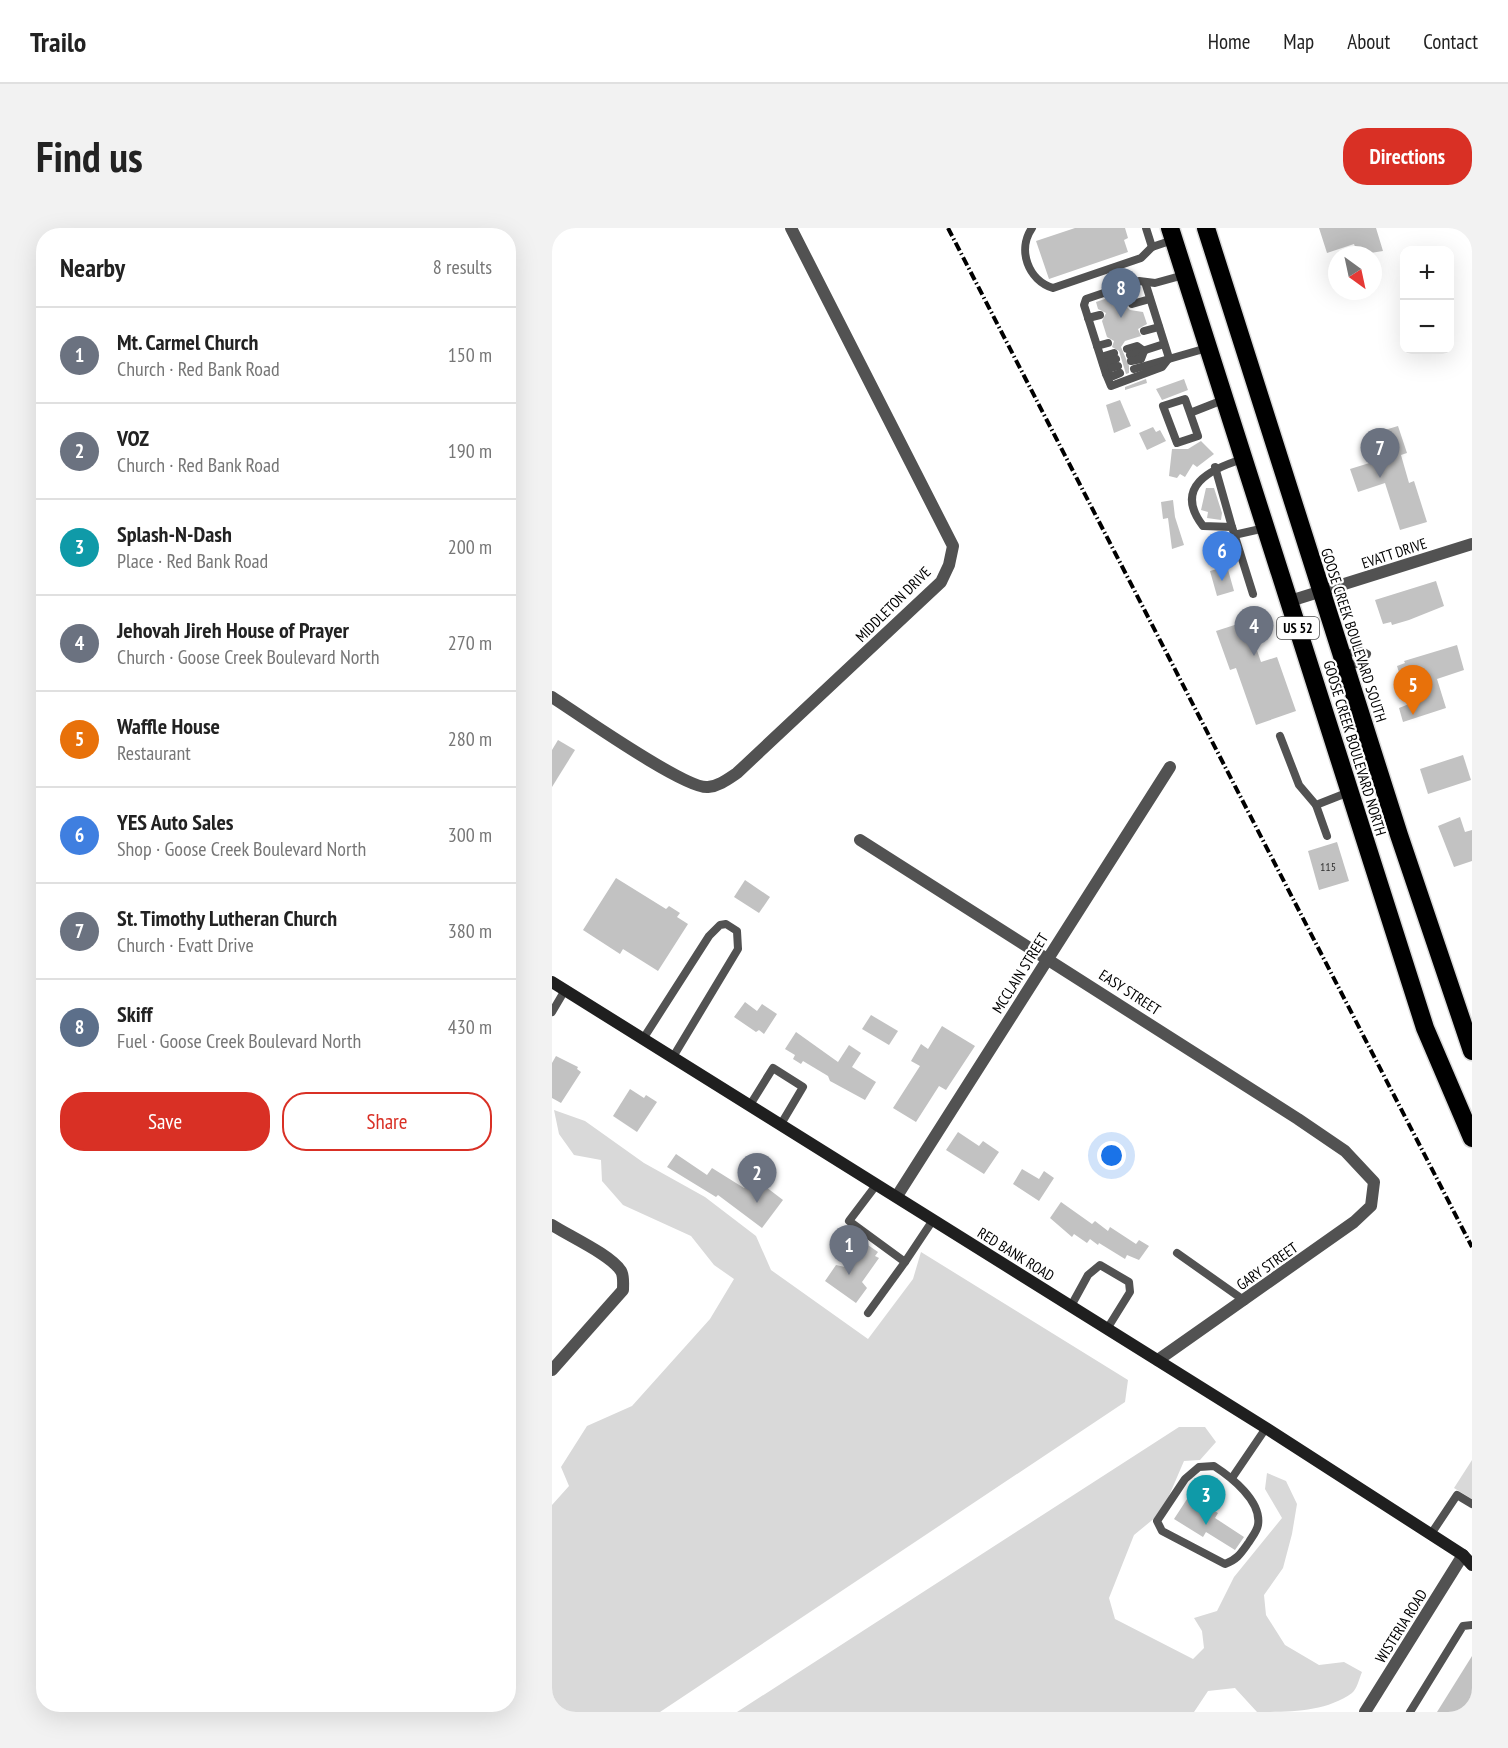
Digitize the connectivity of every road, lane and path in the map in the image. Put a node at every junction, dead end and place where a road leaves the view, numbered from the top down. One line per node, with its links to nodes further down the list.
1 (791, 228): 34 (street, MIDDLETON DRIVE)
2 (1032, 228): 6 (lane)
3 (1146, 228): 6 (lane)
4 (1206, 228): 31 (highway, GOOSE CREEK BOULEVARD SOUTH / US 52)
5 (1172, 234): 6 (lane); 7 (highway, GOOSE CREEK BOULEVARD NORTH / US 52)
6 (1152, 247)
7 (1184, 275): 8 (lane); 18 (highway, GOOSE CREEK BOULEVARD NORTH / US 52)
8 (1145, 282): 9 (lane); 12 (lane)
9 (1150, 299): 10 (lane); 13 (lane)
10 (1132, 304)
11 (1100, 315): 12 (lane)
12 (1088, 318): 17 (lane)
13 (1159, 327): 14 (lane); 16 (lane)
14 (1144, 332)
15 (1108, 343): 17 (lane)
16 (1164, 344): 19 (lane); 21 (lane)
17 (1097, 346): 22 (lane)
18 (1207, 348): 21 (lane); 23 (highway, GOOSE CREEK BOULEVARD NORTH / US 52)
19 (1144, 351): 20 (lane); 20 (lane)
20 (1131, 358): 21 (lane)
21 (1169, 358): 22 (lane)
22 (1104, 366): 22 (lane)
23 (1223, 400): 24 (lane); 25 (highway, GOOSE CREEK BOULEVARD NORTH / US 52)
24 (1190, 413): 24 (lane)
25 (1243, 459): 26 (lane); 28 (highway, GOOSE CREEK BOULEVARD NORTH / US 52)
26 (1215, 467): 27 (lane); 27 (lane)
27 (1232, 526): 29 (lane)
28 (1265, 528): 29 (lane); 33 (highway, GOOSE CREEK BOULEVARD NORTH / US 52)
29 (1234, 536): 32 (lane)
30 (1472, 544): 31 (street, EVATT DRIVE)
31 (1322, 592): 33 (street, EVATT DRIVE); 45 (highway, GOOSE CREEK BOULEVARD SOUTH / US 52)
32 (1252, 594)
33 (1290, 601): 37 (highway, GOOSE CREEK BOULEVARD NORTH / US 52)
34 (552, 697)
35 (1280, 736): 38 (lane)
36 (1170, 767): 41 (street, MCCLAIN STREET)
37 (1349, 792): 38 (lane); 51 (highway, GOOSE CREEK BOULEVARD NORTH / US 52)
38 (1317, 805): 39 (lane)
39 (1327, 836)
40 (860, 840): 41 (street, EASY STREET)
41 (1047, 957): 52 (street, EASY STREET); 54 (street, MCCLAIN STREET)
42 (552, 982): 43 (main road, RED BANK ROAD)
43 (565, 990): 44 (lane); 46 (main road, RED BANK ROAD)
44 (552, 1012)
45 (1465, 1015): 47 (highway, GOOSE CREEK BOULEVARD SOUTH / US 52)
46 (643, 1039): 48 (main road, RED BANK ROAD); 48 (lane)
47 (1472, 1051)
48 (672, 1057): 49 (main road, RED BANK ROAD)
49 (750, 1105): 50 (main road, RED BANK ROAD); 50 (lane)
50 (781, 1124): 53 (main road, RED BANK ROAD)
51 (1472, 1138)
52 (1374, 1182): 59 (street, GARY STREET)
53 (877, 1184): 54 (main road, RED BANK ROAD); 58 (lane)
54 (897, 1196): 55 (main road, RED BANK ROAD)
55 (933, 1220): 58 (lane); 60 (main road, RED BANK ROAD)
56 (552, 1225): 64 (street)
57 (1177, 1253): 59 (lane)
58 (905, 1262): 61 (lane)
59 (1245, 1300): 63 (street, GARY STREET)
60 (1071, 1306): 62 (main road, RED BANK ROAD); 62 (lane)
61 (868, 1313)
62 (1107, 1329): 63 (main road, RED BANK ROAD)
63 (1158, 1360): 65 (main road, RED BANK ROAD)
64 (552, 1370)
65 (1266, 1428): 66 (lane); 68 (main road, RED BANK ROAD)
66 (1232, 1478): 66 (lane)
67 (1472, 1504): 68 (lane)
68 (1431, 1534): 69 (main road, RED BANK ROAD)
69 (1467, 1557): 70 (main road, RED BANK ROAD); 72 (street, WISTERIA ROAD)
70 (1472, 1565)
71 (1472, 1625): 73 (lane)
72 (1365, 1712)
73 (1410, 1712)

